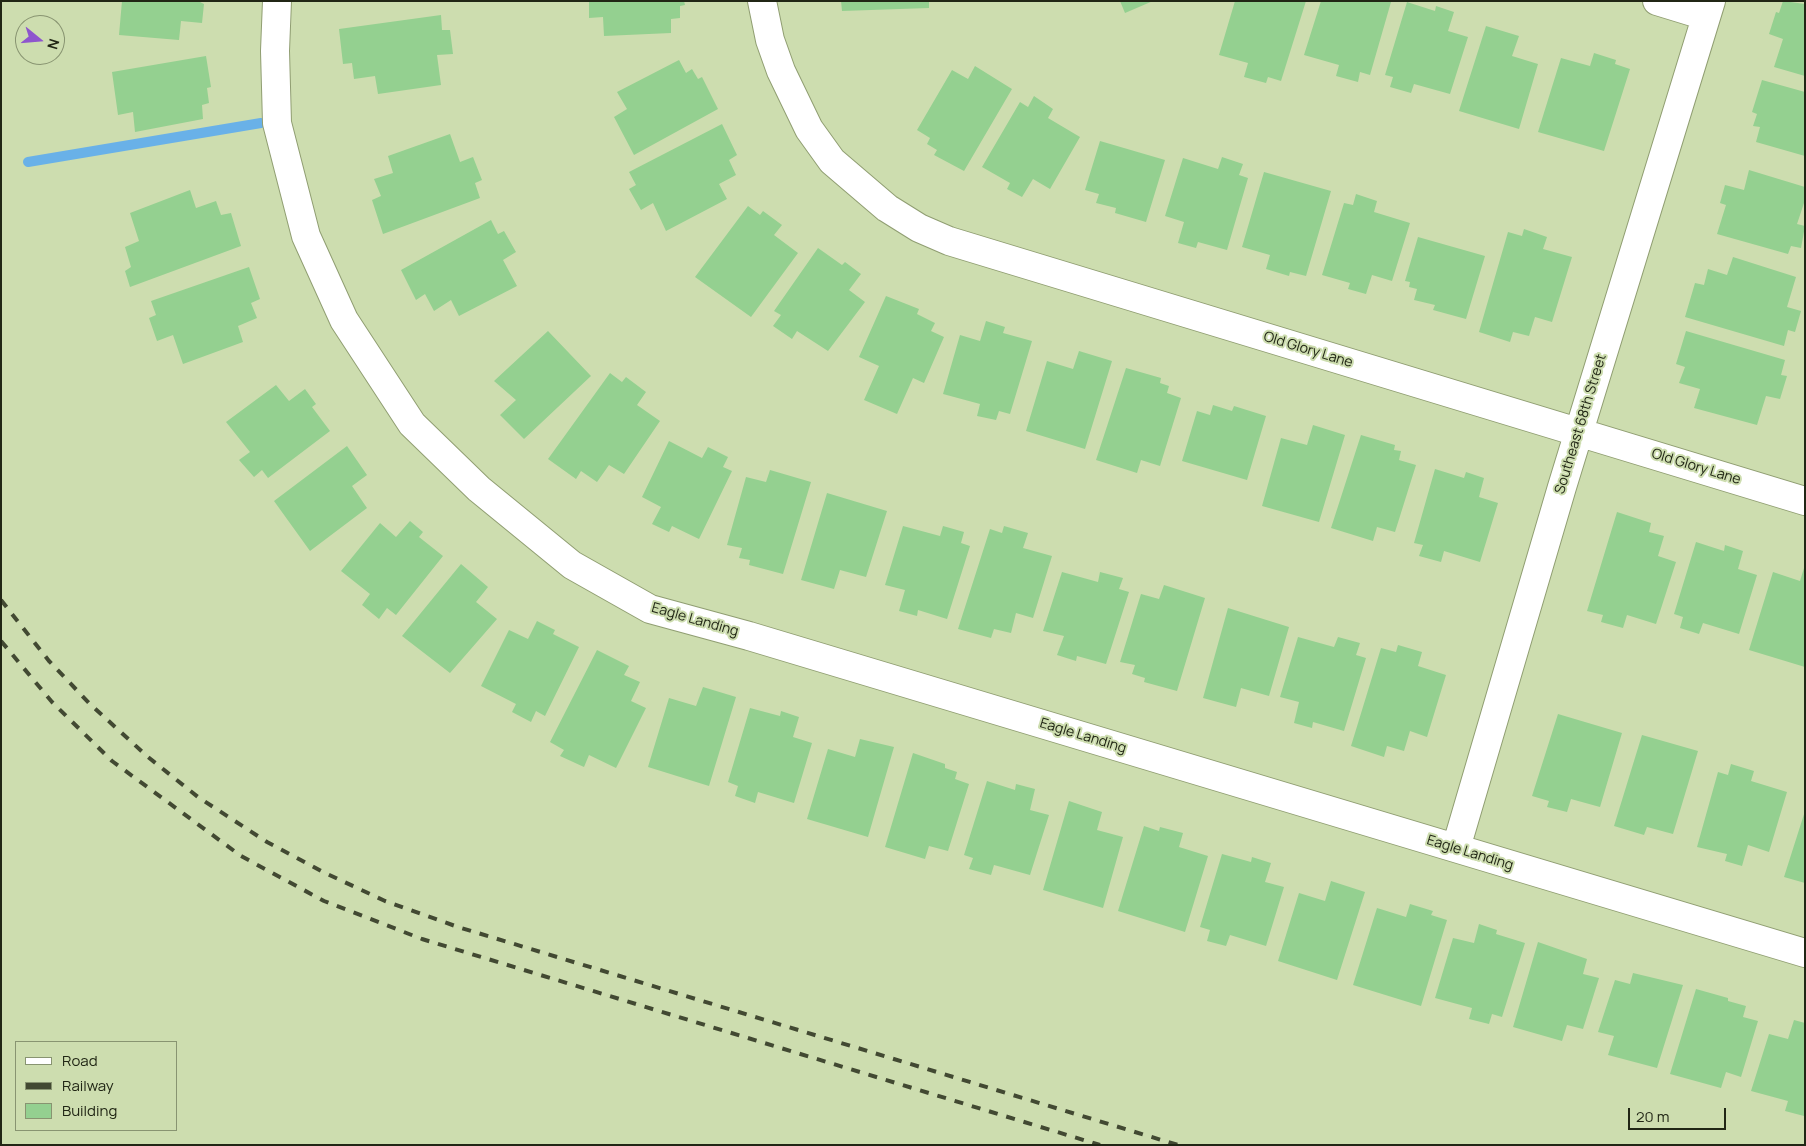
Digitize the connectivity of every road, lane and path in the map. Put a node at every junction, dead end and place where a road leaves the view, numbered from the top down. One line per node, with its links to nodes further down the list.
1 (277, 1): 7 (street, Eagle Landing)
2 (762, 1): 5 (street, Old Glory Lane)
3 (1656, 1): 4 (street)
4 (1708, 9): 5 (street, Southeast 68th Street)
5 (1579, 432): 6 (street, Old Glory Lane); 7 (street, Southeast 68th Street)
6 (1805, 501)
7 (1456, 848): 8 (street, Eagle Landing)
8 (1805, 953)

